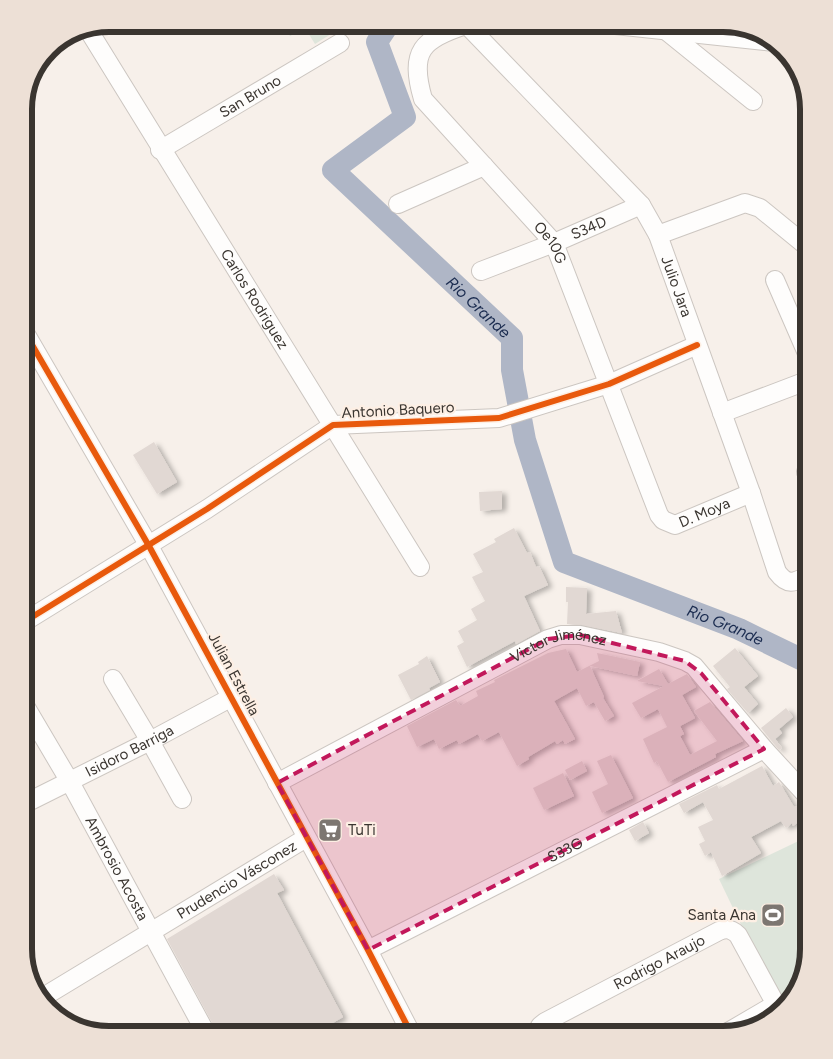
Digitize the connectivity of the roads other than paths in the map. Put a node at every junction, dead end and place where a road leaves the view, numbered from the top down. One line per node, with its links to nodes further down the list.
1 (443, 33): 10 (street, Oe10G)
2 (473, 33): 12 (street, Julio Jara)
3 (669, 33): 8 (street)
4 (697, 33): 6 (street)
5 (91, 35): 9 (street, Carlos Rodriguez)
6 (754, 40)
7 (340, 43): 9 (street, San Bruno)
8 (753, 101)
9 (160, 150): 24 (street, Carlos Rodriguez)
10 (484, 166): 11 (street); 15 (street, Oe10G)
11 (398, 204)
12 (642, 205): 13 (street, Julio Jara); 15 (street, S34D)
13 (658, 235): 14 (street); 20 (street, Julio Jara)
14 (801, 241)
15 (554, 243): 16 (street, S34D); 22 (street, Oe10G)
16 (481, 271)
17 (775, 280): 18 (street)
18 (801, 340)
19 (33, 345): 27 (street, Julian Estrella)
20 (697, 345): 22 (street, Antonio Baquero); 23 (street, Julio Jara)
21 (801, 383): 23 (street)
22 (608, 384): 24 (street, Antonio Baquero); 26 (street, Oe10G)
23 (722, 413): 25 (street, Julio Jara)
24 (332, 425): 27 (street, Antonio Baquero); 28 (street, Carlos Rodriguez)
25 (751, 493): 26 (street, D. Moya); 29 (street, Julio Jara)
26 (659, 515)
27 (149, 546): 30 (street, Antonio Baquero); 32 (street, Julian Estrella)
28 (420, 567)
29 (801, 578)
30 (32, 617)
31 (113, 679): 34 (street)
32 (232, 696): 34 (street, Isidoro Barriga); 37 (street, Julian Estrella)
33 (32, 718): 36 (street, Ambrosio Acosta)
34 (150, 741): 36 (street, Isidoro Barriga); 40 (street)
35 (764, 749): 37 (street, Victor Jiménez); 38 (street, Victor Jiménez); 43 (street, S33G)
36 (70, 782): 39 (street, Isidoro Barriga); 42 (street, Ambrosio Acosta)
37 (277, 783): 41 (street, Julian Estrella)
38 (801, 789)
39 (32, 800)
40 (182, 800)
41 (306, 838): 42 (street, Prudencio Vásconez); 43 (street, Julian Estrella)
42 (151, 931): 44 (street, Prudencio Vásconez); 48 (street, Ambrosio Acosta)
43 (368, 950): 49 (street, Julian Estrella)
44 (47, 995)
45 (776, 1005): 50 (street, Rodrigo Araujo)
46 (766, 1014): 47 (street)
47 (752, 1021)
48 (202, 1026)
49 (407, 1026)
50 (540, 1026)

